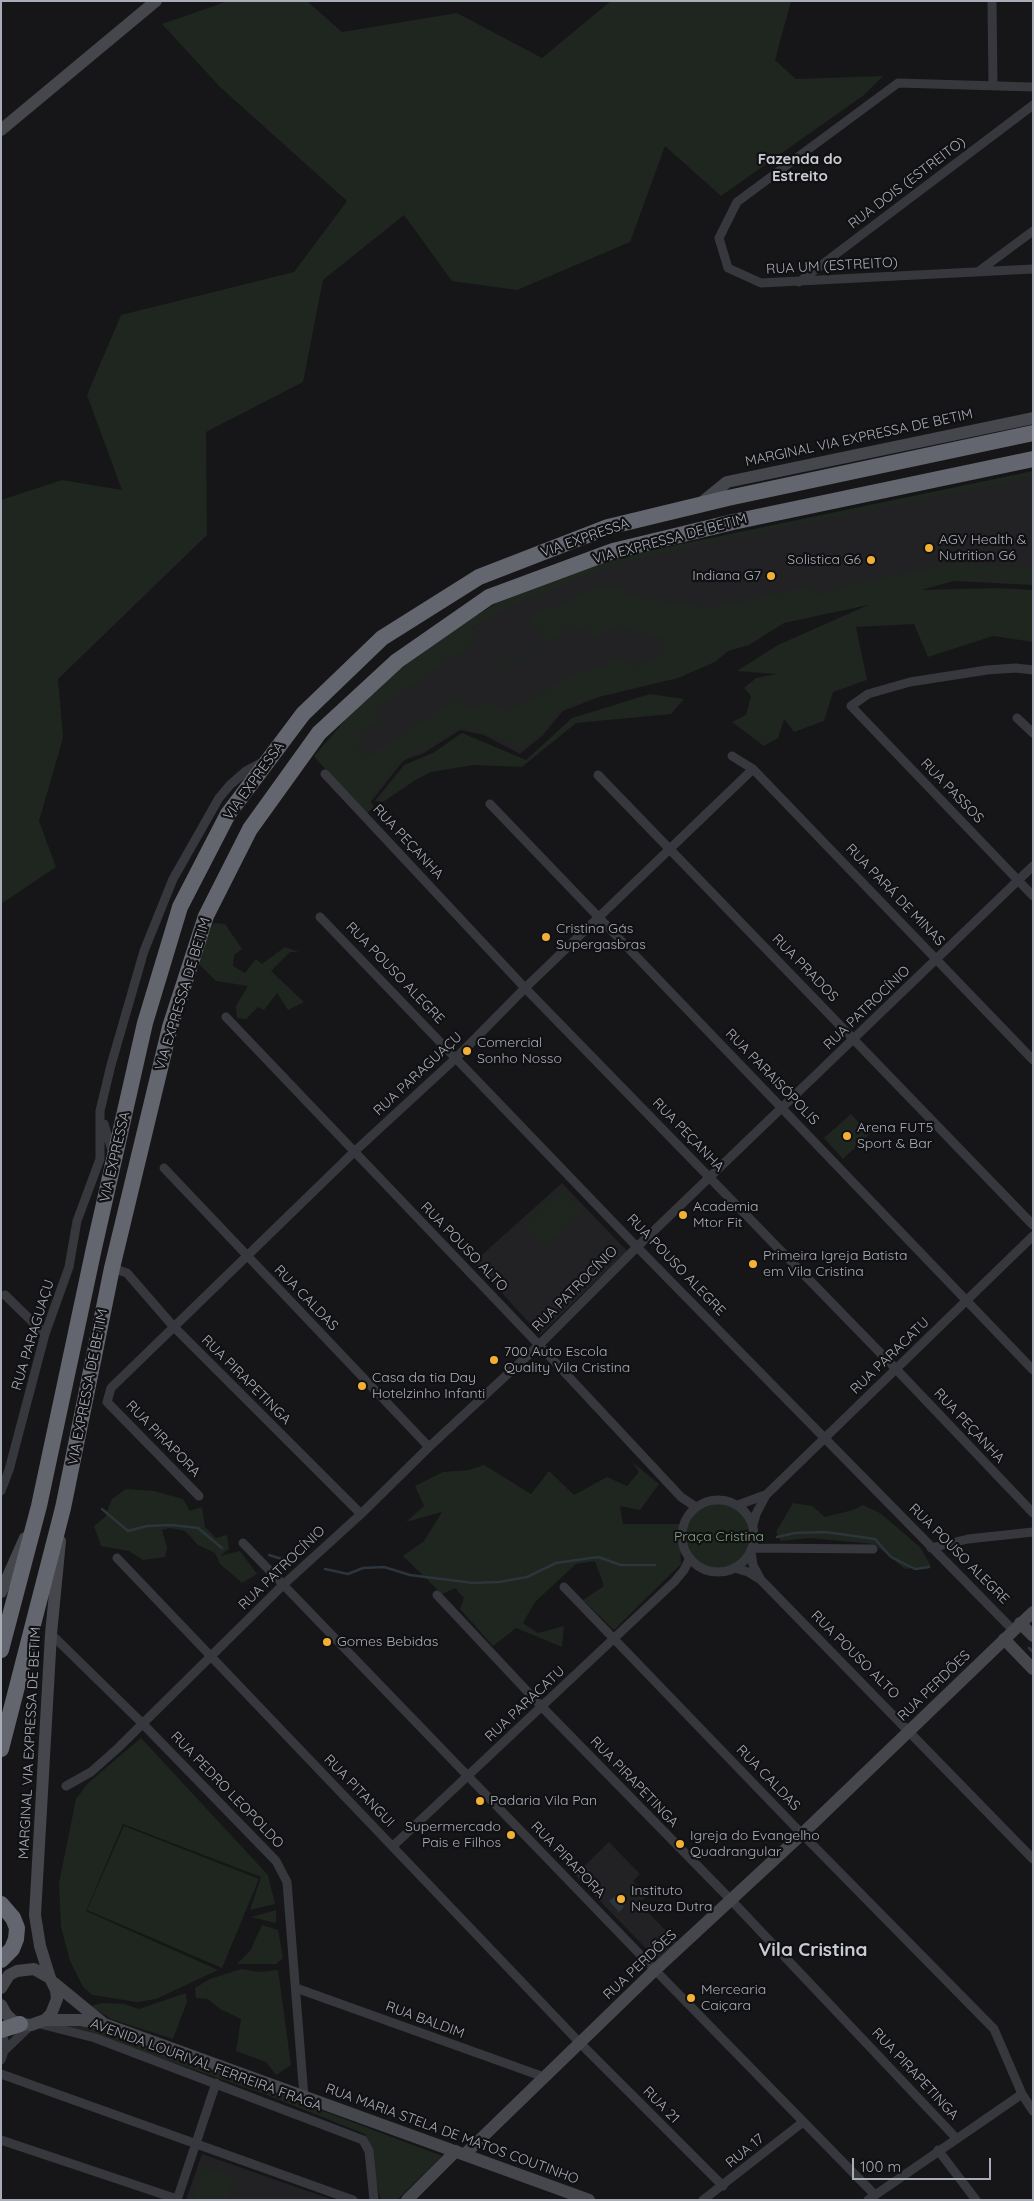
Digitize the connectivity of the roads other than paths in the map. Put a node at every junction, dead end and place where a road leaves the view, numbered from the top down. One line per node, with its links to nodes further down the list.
1 (156, 1): 6 (street)
2 (992, 1): 3 (street)
3 (993, 85): 4 (street); 10 (street, RUA UM (ESTREITO))
4 (1033, 87)
5 (1033, 105): 10 (street, RUA DOIS (ESTREITO))
6 (1, 130)
7 (1033, 231): 9 (street)
8 (1033, 269): 9 (street, RUA UM (ESTREITO))
9 (979, 271): 10 (street, RUA UM (ESTREITO))
10 (798, 282)
11 (1033, 418): 14 (street, MARGINAL VIA EXPRESSA DE BETIM)
12 (1033, 433): 14 (highway, VIA EXPRESSA)
13 (1033, 458): 46 (highway, VIA EXPRESSA DE BETIM)
14 (699, 505): 19 (highway, VIA EXPRESSA)
15 (1033, 670): 26 (street, RUA PASSOS)
16 (1017, 718): 17 (street)
17 (1033, 733)
18 (732, 756): 20 (street, RUA PARÁ DE MINAS)
19 (269, 759): 37 (street, RUA PARAGUAÇU); 39 (highway, VIA EXPRESSA)
20 (753, 769): 24 (street, RUA PARAGUAÇU); 30 (street, RUA PARÁ DE MINAS)
21 (325, 774): 31 (street, RUA PEÇANHA)
22 (598, 776): 24 (street, RUA PRADOS)
23 (490, 804): 29 (street, RUA PARAISÓPOLIS)
24 (670, 848): 29 (street, RUA PARAGUAÇU); 33 (street, RUA PRADOS)
25 (1033, 866): 26 (street, RUA PATROCÍNIO)
26 (1018, 880): 27 (street, RUA PASSOS); 30 (street, RUA PATROCÍNIO)
27 (1033, 896)
28 (320, 917): 34 (street, RUA POUSO ALEGRE)
29 (599, 918): 31 (street, RUA PARAGUAÇU); 36 (street, RUA PARAISÓPOLIS)
30 (937, 959): 33 (street, RUA PATROCÍNIO); 35 (street, RUA PARÁ DE MINAS)
31 (525, 988): 34 (street, RUA PARAGUAÇU); 41 (street, RUA PEÇANHA)
32 (226, 1017): 38 (street, RUA POUSO ALTO)
33 (854, 1040): 36 (street, RUA PATROCÍNIO); 42 (street, RUA PRADOS)
34 (456, 1058): 38 (street, RUA PARAGUAÇU); 44 (street, RUA POUSO ALEGRE)
35 (1033, 1060)
36 (783, 1108): 41 (street, RUA PATROCÍNIO); 48 (street, RUA PARAISÓPOLIS)
37 (100, 1111): 39 (street); 50 (street, RUA PARAGUAÇU)
38 (354, 1152): 45 (street, RUA PARAGUAÇU); 51 (street, RUA POUSO ALTO)
39 (115, 1162): 62 (highway, VIA EXPRESSA)
40 (164, 1168): 45 (street, RUA CALDAS)
41 (711, 1178): 44 (street, RUA PATROCÍNIO); 52 (street, RUA PEÇANHA)
42 (1033, 1224)
43 (1033, 1236): 48 (street, RUA PARACATU)
44 (637, 1247): 51 (street, RUA PATROCÍNIO); 55 (street, RUA POUSO ALEGRE)
45 (247, 1256): 49 (street, RUA PARAGUAÇU); 56 (street, RUA CALDAS)
46 (112, 1268): 49 (street, RUA PIRAPETINGA); 64 (highway, VIA EXPRESSA DE BETIM)
47 (5, 1295): 50 (street)
48 (968, 1301): 52 (street, RUA PARACATU); 53 (street, RUA PARAISÓPOLIS)
49 (173, 1326): 54 (street, RUA PARAGUAÇU); 66 (street, RUA PIRAPETINGA)
50 (44, 1334): 57 (street, RUA PARAGUAÇU)
51 (538, 1344): 56 (street, RUA PATROCÍNIO); 60 (street, RUA POUSO ALTO)
52 (895, 1368): 55 (street, RUA PARACATU); 65 (street, RUA PEÇANHA)
53 (1033, 1370)
54 (107, 1402): 59 (street, RUA PIRAPORA)
55 (824, 1439): 58 (street, RUA PARACATU); 71 (street, RUA POUSO ALEGRE)
56 (429, 1447): 66 (street, RUA PATROCÍNIO)
57 (1, 1491)
58 (766, 1495): 61 (street, RUA PARACATU); 68 (street, RUA PARACATU)
59 (199, 1496)
60 (681, 1497): 63 (street, RUA POUSO ALTO); 67 (street, RUA POUSO ALTO)
61 (738, 1505): 63 (street); 68 (street)
62 (39, 1506): 80 (street); 90 (highway, VIA EXPRESSA)
63 (696, 1507): 67 (street)
64 (64, 1508): 86 (street, MARGINAL VIA EXPRESSA DE BETIM); 96 (highway, VIA EXPRESSA DE BETIM)
65 (1033, 1513)
66 (361, 1514): 81 (street, RUA PATROCÍNIO)
67 (687, 1518): 75 (street)
68 (753, 1525): 73 (street)
69 (1033, 1532): 71 (street)
70 (243, 1543): 81 (street, RUA PIRAPORA)
71 (931, 1548): 85 (street, RUA POUSO ALEGRE)
72 (873, 1549): 73 (street)
73 (752, 1550): 77 (street); 78 (street, RUA POUSO ALTO)
74 (118, 1558): 91 (street, RUA PITANGUI)
75 (690, 1558): 76 (street); 79 (street, RUA PARACATU)
76 (701, 1568): 77 (street); 79 (street, RUA PARACATU)
77 (735, 1568): 78 (street, RUA POUSO ALTO)
78 (761, 1580): 95 (street, RUA POUSO ALTO)
79 (675, 1582): 88 (street, RUA PARACATU)
80 (3, 1584)
81 (283, 1584): 91 (street, RUA PATROCÍNIO); 97 (street, RUA PIRAPORA)
82 (564, 1588): 88 (street, RUA CALDAS)
83 (437, 1596): 93 (street, RUA PIRAPETINGA)
84 (1033, 1612): 85 (street, RUA PERDÕES)
85 (1017, 1627): 87 (street, RUA POUSO ALEGRE); 89 (street, RUA PERDÕES)
86 (51, 1634): 94 (street, RUA PEDRO LEOPOLDO); 107 (street, MARGINAL VIA EXPRESSA DE BETIM)
87 (1033, 1636)
88 (614, 1639): 93 (street, RUA PARACATU); 99 (street, RUA CALDAS)
89 (1004, 1639): 92 (street); 95 (street, RUA PERDÕES)
90 (1, 1650)
91 (212, 1656): 94 (street, RUA PATROCÍNIO); 100 (street, RUA PITANGUI)
92 (1033, 1669)
93 (541, 1706): 97 (street, RUA PARACATU); 102 (street, RUA PIRAPETINGA)
94 (142, 1723): 98 (street, RUA PATROCÍNIO); 109 (street, RUA PEDRO LEOPOLDO)
95 (910, 1730): 99 (street, RUA PERDÕES); 101 (street, RUA POUSO ALTO)
96 (1, 1749)
97 (468, 1777): 100 (street, RUA PARACATU); 105 (street, RUA PIRAPORA)
98 (66, 1786)
99 (802, 1834): 102 (street, RUA PERDÕES); 120 (street, RUA CALDAS)
100 (393, 1846): 115 (street, RUA PITANGUI)
101 (1033, 1859)
102 (731, 1900): 105 (street, RUA PERDÕES); 124 (street, RUA PIRAPETINGA)
103 (1, 1904): 104 (highway)
104 (1, 1960)
105 (655, 1970): 115 (street, RUA PERDÕES); 123 (street, RUA PIRAPORA)
106 (5, 1976): 107 (street, AVENIDA LOURIVAL FERREIRA FRAGA); 108 (street)
107 (51, 1980): 111 (street, MARGINAL VIA EXPRESSA DE BETIM); 112 (street, AVENIDA LOURIVAL FERREIRA FRAGA)
108 (1, 1988)
109 (296, 1988): 118 (street, RUA BALDIM); 121 (street, RUA PEDRO LEOPOLDO)
110 (1, 2006): 111 (street)
111 (33, 2023): 112 (street, AVENIDA LOURIVAL FERREIRA FRAGA); 113 (highway); 116 (street); 119 (street, AVENIDA LOURIVAL FERREIRA FRAGA)
112 (104, 2024): 121 (street, AVENIDA LOURIVAL FERREIRA FRAGA)
113 (1, 2030)
114 (1, 2037): 116 (street)
115 (580, 2043): 118 (street, RUA PERDÕES); 129 (street, RUA 21)
116 (3, 2056)
117 (1, 2074): 126 (street)
118 (544, 2078): 128 (street, RUA PERDÕES)
119 (216, 2083): 126 (street); 133 (street, AVENIDA LOURIVAL FERREIRA FRAGA)
120 (1022, 2094): 122 (street, RUA CALDAS); 124 (street)
121 (304, 2097): 128 (street, RUA MARIA STELA DE MATOS COUTINHO)
122 (1033, 2111)
123 (803, 2122): 129 (street, RUA 17); 130 (street, RUA PIRAPORA)
124 (957, 2139): 127 (street)
125 (1, 2140): 131 (street)
126 (197, 2143): 131 (street); 132 (street)
127 (938, 2150): 130 (street); 137 (street)
128 (460, 2152): 134 (street, RUA PERDÕES); 135 (street, RUA MARIA STELA DE MATOS COUTINHO)
129 (723, 2186): 136 (street, RUA 17)
130 (872, 2197)
131 (177, 2199)
132 (353, 2200)
133 (374, 2200)
134 (407, 2200)
135 (589, 2200)
136 (703, 2200)
137 (976, 2200)

